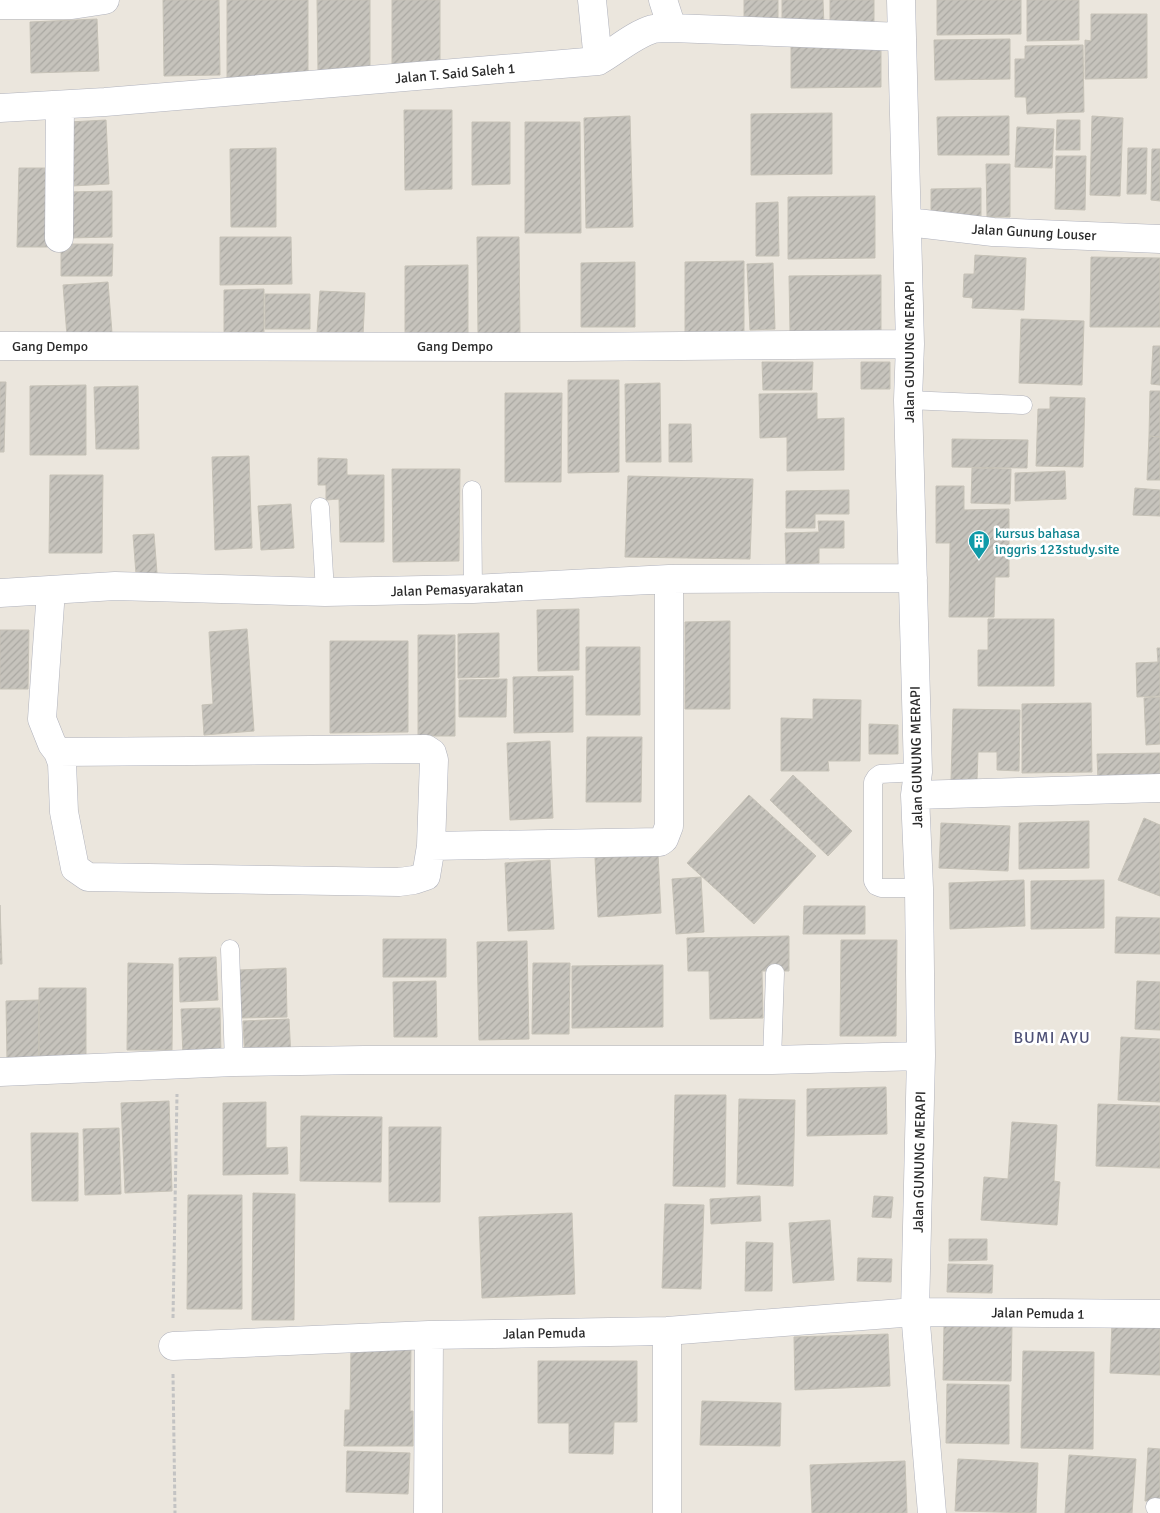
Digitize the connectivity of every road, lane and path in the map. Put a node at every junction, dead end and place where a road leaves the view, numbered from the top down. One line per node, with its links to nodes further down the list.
1 (105, 0): 5 (street)
2 (592, 0): 8 (street)
3 (663, 0): 6 (street)
4 (902, 0): 7 (street, Jalan GUNUNG MERAPI)
5 (0, 5)
6 (672, 28): 7 (street, Jalan T. Said Saleh 1); 8 (street, Jalan T. Said Saleh 1)
7 (902, 37): 11 (street, Jalan GUNUNG MERAPI)
8 (598, 61): 9 (street, Jalan T. Said Saleh 1)
9 (60, 105): 10 (street, Jalan T. Said Saleh 1); 12 (street)
10 (0, 108)
11 (908, 222): 13 (street, Jalan Gunung Louser); 14 (street, Jalan GUNUNG MERAPI)
12 (59, 238)
13 (1160, 239)
14 (910, 344): 15 (street, Gang Dempo); 16 (street, Jalan GUNUNG MERAPI)
15 (0, 346)
16 (908, 400): 17 (lane); 21 (street, Jalan GUNUNG MERAPI)
17 (1023, 405)
18 (472, 490): 22 (lane)
19 (320, 507): 24 (lane)
20 (669, 578): 21 (street, Jalan Pemasyarakatan); 22 (street, Jalan Pemasyarakatan); 29 (street)
21 (913, 578): 27 (street, Jalan GUNUNG MERAPI)
22 (473, 589): 24 (street, Jalan Pemasyarakatan)
23 (51, 590): 24 (street, Jalan Pemasyarakatan); 25 (street, Jalan Pemasyarakatan); 26 (street)
24 (325, 592)
25 (0, 593)
26 (58, 752): 29 (street); 29 (street)
27 (917, 783): 28 (street); 30 (street, Jalan GUNUNG MERAPI); 30 (lane)
28 (1160, 788)
29 (431, 846)
30 (919, 888): 33 (street, Jalan GUNUNG MERAPI)
31 (230, 949): 35 (lane)
32 (775, 973): 34 (lane)
33 (921, 1056): 34 (street); 38 (street, Jalan GUNUNG MERAPI)
34 (772, 1060): 35 (street)
35 (234, 1062): 36 (street)
36 (177, 1063): 37 (street); 42 (path)
37 (0, 1072)
38 (915, 1312): 39 (street, Jalan Pemuda 1); 40 (street, Jalan Pemuda); 47 (street, Jalan GUNUNG MERAPI)
39 (1160, 1314)
40 (667, 1331): 41 (street, Jalan Pemuda); 46 (street)
41 (429, 1335): 42 (street, Jalan Pemuda); 45 (street)
42 (173, 1346)
43 (172, 1377): 44 (path)
44 (175, 1513)
45 (428, 1513)
46 (667, 1513)
47 (932, 1513)

